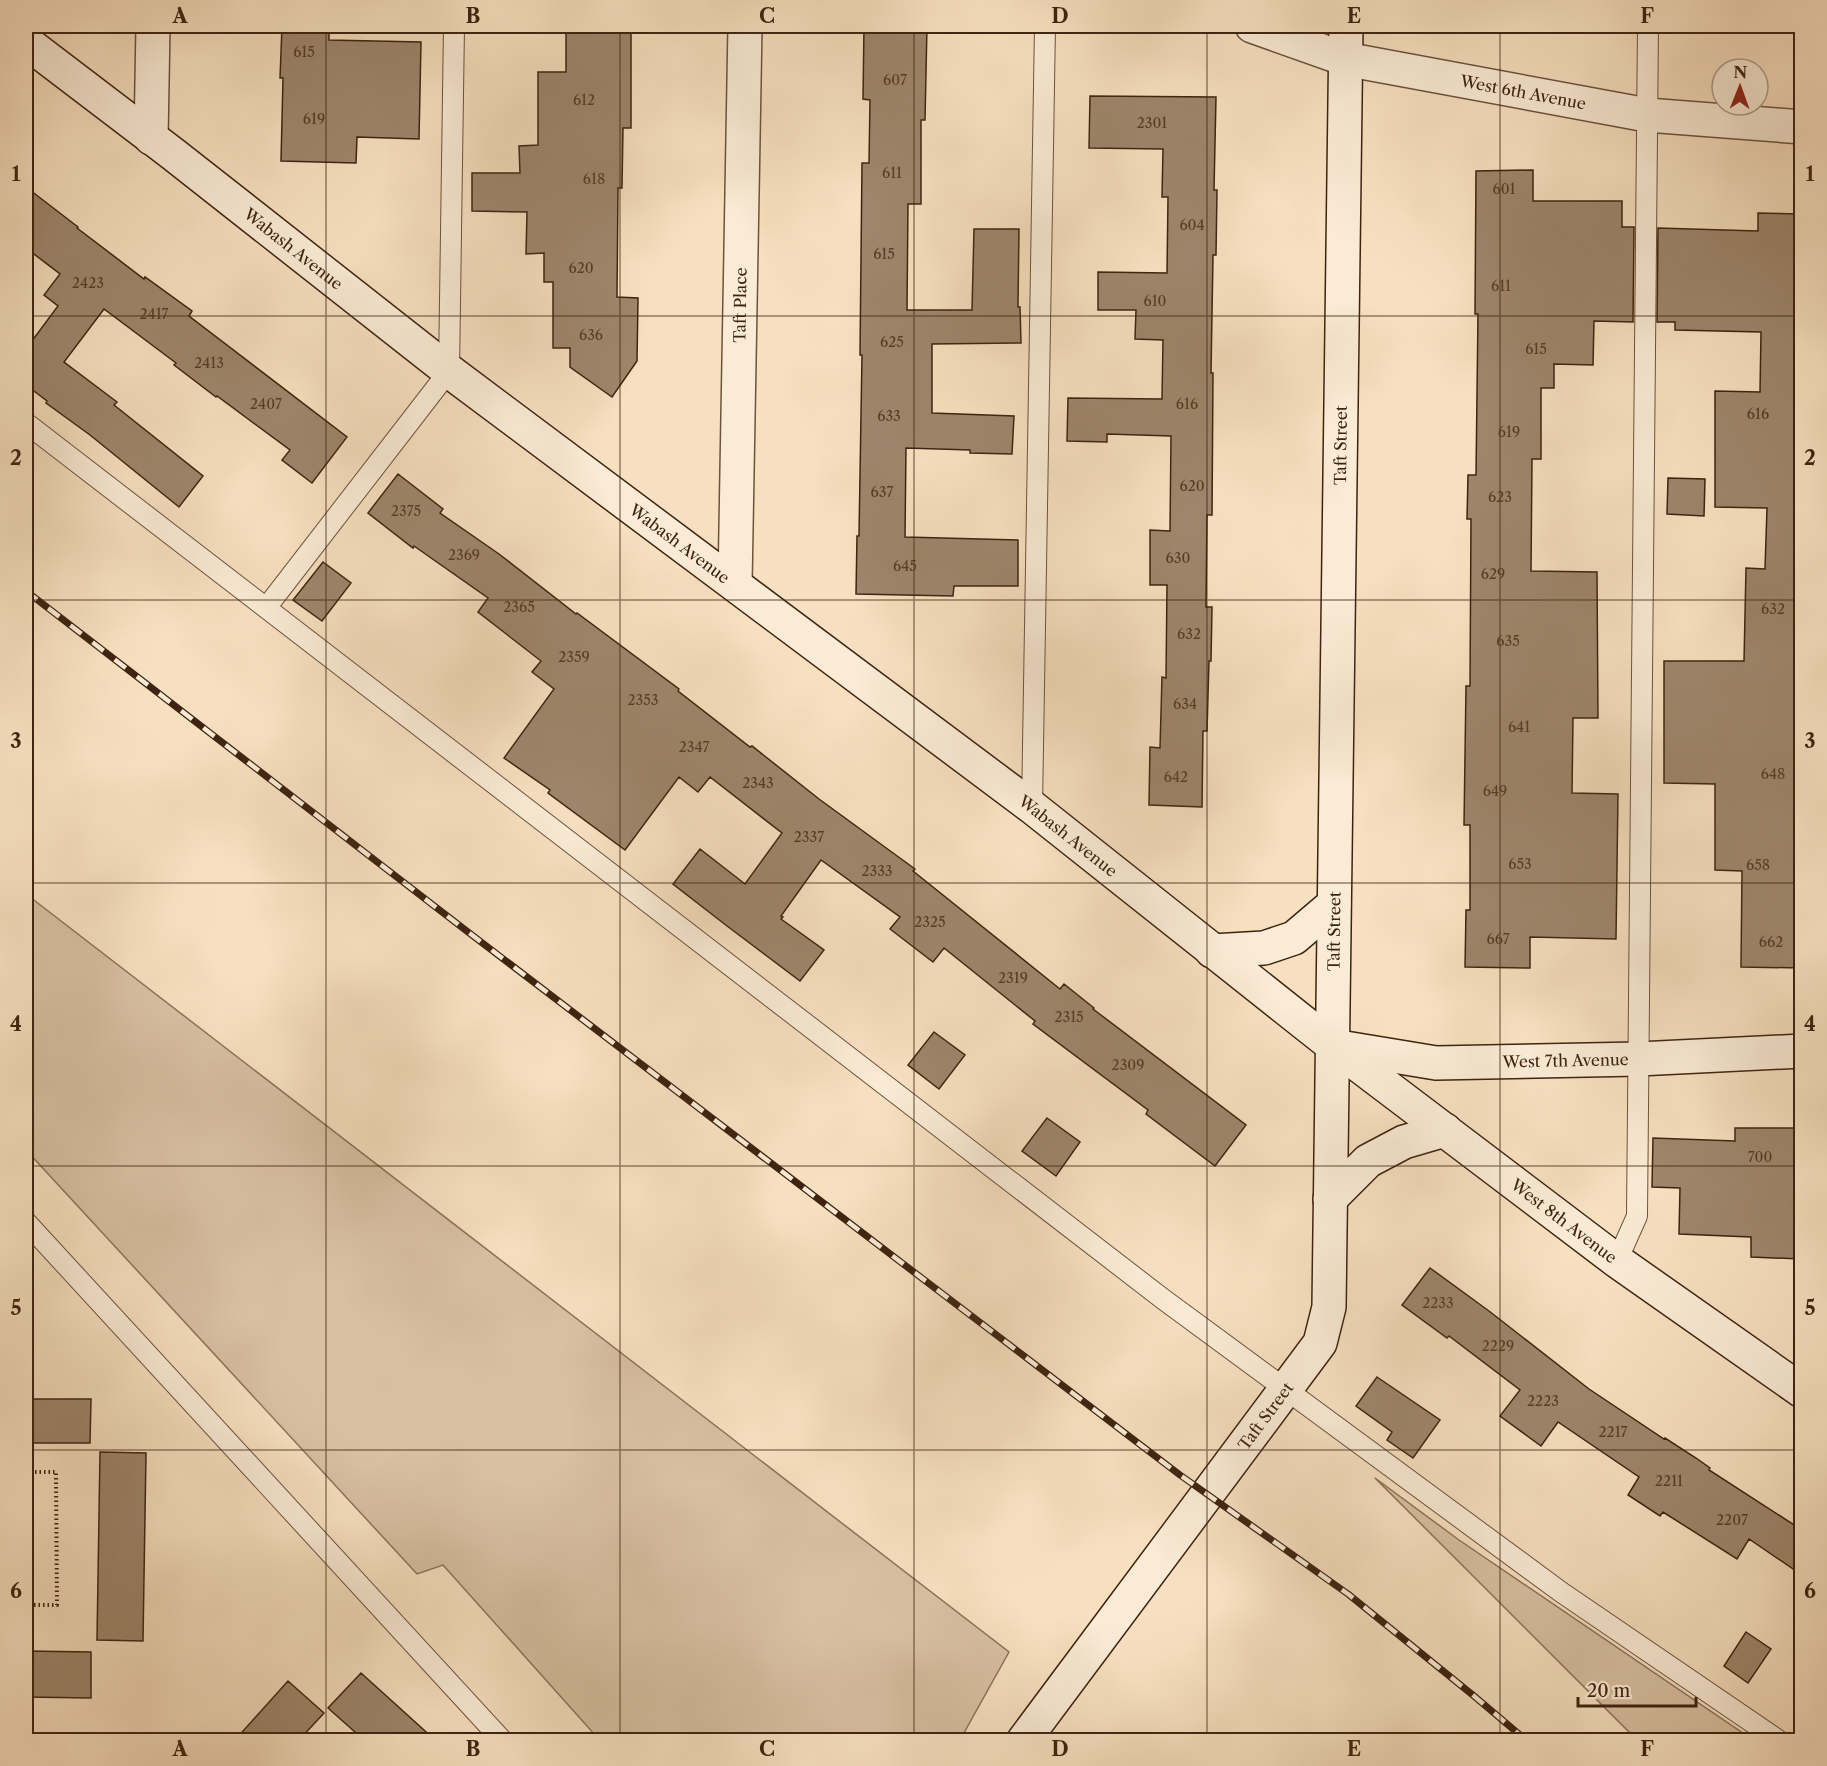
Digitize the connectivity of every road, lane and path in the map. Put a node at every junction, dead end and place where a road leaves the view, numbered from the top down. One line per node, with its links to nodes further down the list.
1 (153, 26): 12 (street)
2 (454, 26): 13 (lane)
3 (745, 26): 15 (street, Taft Place)
4 (1045, 26): 17 (lane)
5 (1252, 26): 9 (street, West 6th Avenue)
6 (1346, 26): 9 (street, Taft Street)
7 (1648, 26): 10 (lane)
8 (26, 42): 12 (street, Wabash Avenue)
9 (1345, 59): 10 (street, West 6th Avenue); 18 (street, Taft Street)
10 (1647, 115): 11 (street, West 6th Avenue); 22 (lane)
11 (1802, 127)
12 (151, 138): 13 (street, Wabash Avenue)
13 (449, 371): 15 (street, Wabash Avenue); 16 (lane)
14 (26, 423): 16 (lane)
15 (735, 584): 17 (street, Wabash Avenue)
16 (266, 608): 27 (lane)
17 (1032, 807): 19 (street, Wabash Avenue)
18 (1334, 904): 19 (street); 20 (street, Taft Street)
19 (1212, 951): 20 (street, Wabash Avenue)
20 (1332, 1045): 22 (street, West 7th Avenue); 23 (street, West 8th Avenue); 24 (street, Taft Street)
21 (1802, 1051): 22 (street, West 7th Avenue)
22 (1638, 1059): 26 (lane)
23 (1445, 1130): 24 (street); 26 (street, West 8th Avenue)
24 (1330, 1199): 27 (street, Taft Street)
25 (26, 1222): 31 (lane)
26 (1617, 1261): 28 (street, West 8th Avenue)
27 (1287, 1390): 32 (street, Taft Street); 33 (lane)
28 (1802, 1391)
29 (26, 1472): 30 (path)
30 (26, 1605)
31 (502, 1740)
32 (1024, 1740)
33 (1778, 1740)

